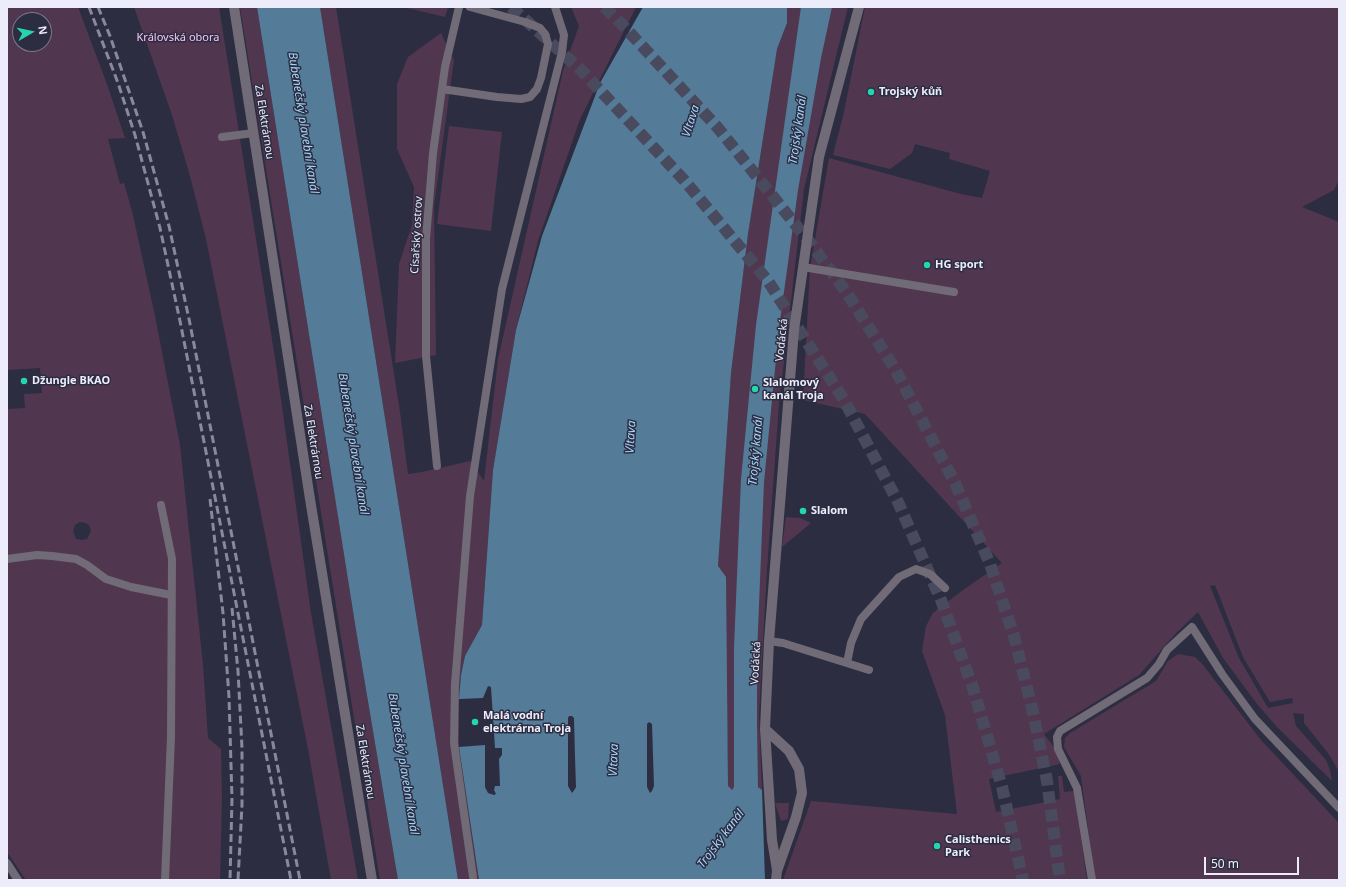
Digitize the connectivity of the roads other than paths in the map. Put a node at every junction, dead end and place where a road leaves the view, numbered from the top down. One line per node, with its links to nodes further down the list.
1 (234, 7): 7 (street, Za Elektrárnou)
2 (458, 7): 6 (lane, Císařský ostrov)
3 (470, 7): 6 (lane)
4 (556, 7): 23 (lane)
5 (859, 7): 9 (street, Vodácká)
6 (442, 89): 11 (lane, Císařský ostrov)
7 (254, 133): 8 (lane); 26 (street, Za Elektrárnou)
8 (222, 137)
9 (803, 267): 10 (lane); 16 (street, Vodácká)
10 (954, 292)
11 (437, 466)
12 (161, 505): 15 (lane)
13 (7, 559): 15 (lane)
14 (945, 588): 17 (lane)
15 (171, 595): 25 (lane)
16 (769, 641): 17 (lane); 19 (street, Vodácká)
17 (847, 663): 18 (lane)
18 (869, 670)
19 (765, 729): 22 (street, Vodácká); 22 (street, Vodácká)
20 (1339, 808): 27 (lane)
21 (7, 863): 24 (lane)
22 (777, 876)
23 (473, 877)
24 (18, 880)
25 (165, 880)
26 (372, 880)
27 (1092, 880)

